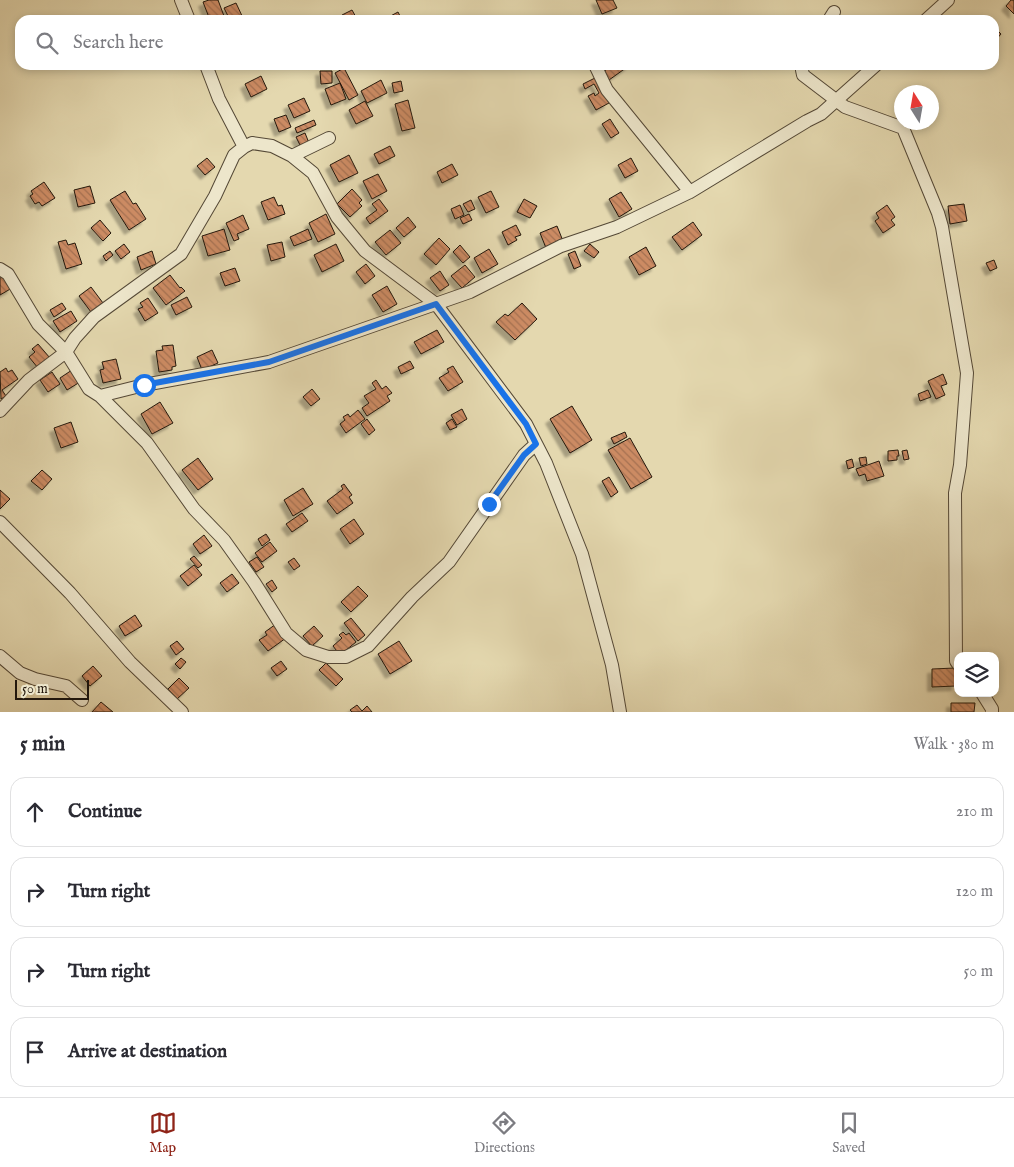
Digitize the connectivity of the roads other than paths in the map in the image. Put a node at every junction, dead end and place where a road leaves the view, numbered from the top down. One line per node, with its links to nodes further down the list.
1 (181, 0): 3 (street)
2 (948, 0): 4 (street)
3 (187, 15)
4 (932, 15)
5 (208, 70): 11 (street)
6 (597, 70): 13 (street)
7 (802, 70): 9 (street)
8 (870, 70): 9 (street)
9 (836, 101): 13 (street); 21 (street)
10 (329, 138): 12 (street)
11 (244, 146): 12 (street); 16 (street)
12 (292, 156): 15 (street)
13 (690, 192): 15 (street)
14 (0, 269): 16 (street)
15 (436, 304): 17 (street); 19 (street)
16 (66, 352): 17 (street); 18 (street)
17 (100, 396): 19 (street)
18 (0, 410)
19 (536, 444): 26 (street)
20 (0, 522): 25 (street)
21 (956, 652)
22 (0, 656): 24 (street)
23 (984, 697): 27 (street)
24 (82, 700)
25 (182, 712)
26 (620, 712)
27 (992, 712)

